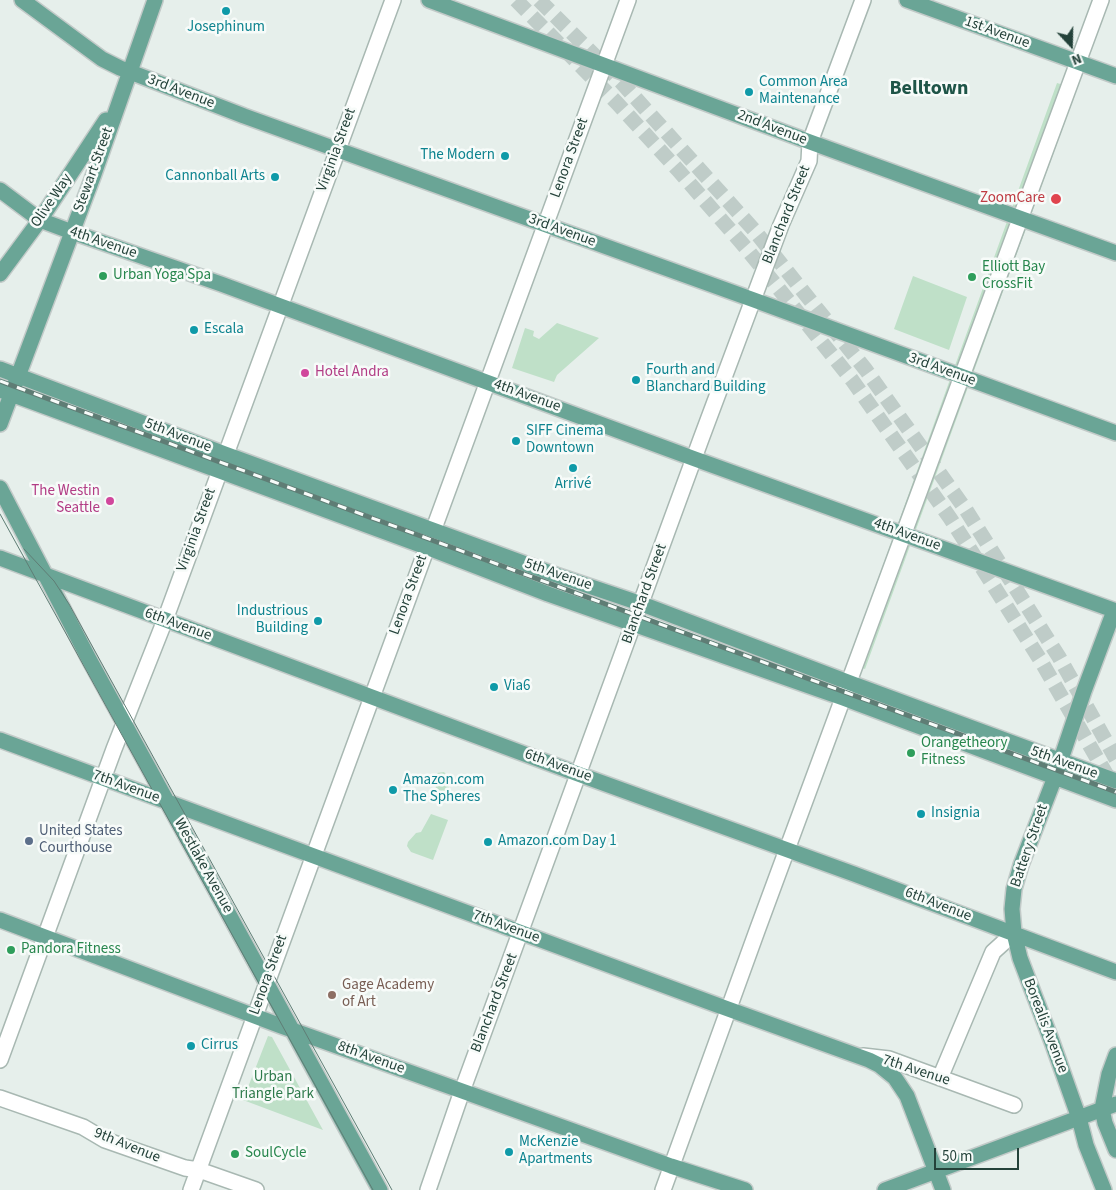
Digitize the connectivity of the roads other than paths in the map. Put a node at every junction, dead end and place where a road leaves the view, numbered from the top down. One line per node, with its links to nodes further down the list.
1 (22, 0): 11 (main road, 3rd Avenue)
2 (393, 0): 15 (street, Virginia Street)
3 (428, 0): 10 (main road, 2nd Avenue)
4 (628, 0): 10 (street, Lenora Street)
5 (863, 0): 14 (street, Blanchard Street)
6 (907, 0): 9 (main road, 1st Avenue)
7 (1101, 0): 9 (street)
8 (154, 2): 11 (main road, Stewart Street)
9 (1078, 62): 12 (main road, 1st Avenue); 17 (street)
10 (604, 65): 14 (main road, 2nd Avenue); 19 (street, Lenora Street)
11 (129, 72): 13 (main road, Stewart Street); 15 (main road, 3rd Avenue)
12 (1116, 76)
13 (118, 102): 18 (main road, Olive Way); 20 (main road, Stewart Street)
14 (810, 142): 17 (main road, 2nd Avenue); 23 (street, Blanchard Street)
15 (337, 150): 19 (main road, 3rd Avenue); 24 (street, Virginia Street)
16 (0, 190): 18 (main road, 4th Avenue)
17 (1021, 218): 21 (main road, 2nd Avenue); 27 (street)
18 (40, 220): 20 (main road, 4th Avenue); 22 (main road, Olive Way)
19 (545, 225): 23 (main road, 3rd Avenue); 28 (street, Lenora Street)
20 (72, 232): 24 (main road, 4th Avenue); 26 (main road, Stewart Street)
21 (1116, 253)
22 (0, 274)
23 (754, 300): 27 (main road, 3rd Avenue); 33 (street, Blanchard Street)
24 (280, 305): 28 (main road, 4th Avenue); 32 (street, Virginia Street)
25 (0, 369): 26 (main road, 5th Avenue)
26 (18, 376): 29 (main road, Stewart Street); 32 (main road, 5th Avenue)
27 (962, 377): 31 (main road, 3rd Avenue); 37 (street)
28 (488, 381): 33 (main road, 4th Avenue); 36 (street, Lenora Street)
29 (6, 392): 30 (main road, Stewart Street); 34 (main road, 5th Avenue)
30 (0, 424)
31 (1116, 433)
32 (225, 454): 34 (street, Virginia Street); 36 (main road, 5th Avenue)
33 (695, 458): 37 (main road, 4th Avenue); 41 (street, Blanchard Street)
34 (218, 471): 38 (main road, 5th Avenue); 43 (street, Virginia Street)
35 (0, 488): 40 (main road, Westlake Avenue)
36 (433, 531): 38 (street, Lenora Street); 41 (main road, 5th Avenue)
37 (904, 534): 42 (main road, 4th Avenue); 45 (street)
38 (426, 547): 44 (main road, 5th Avenue); 46 (street, Lenora Street)
39 (0, 558): 40 (main road, 6th Avenue)
40 (46, 576): 43 (main road, 6th Avenue); 48 (main road, Westlake Avenue)
41 (642, 604): 44 (street, Blanchard Street); 45 (main road, 5th Avenue)
42 (1115, 609): 50 (main road, Battery Street)
43 (165, 620): 46 (main road, 6th Avenue); 48 (street, Virginia Street)
44 (634, 625): 47 (main road, 5th Avenue); 51 (street, Blanchard Street)
45 (849, 683): 47 (street); 50 (main road, 5th Avenue)
46 (372, 696): 51 (main road, 6th Avenue); 58 (street, Lenora Street)
47 (843, 698): 52 (main road, 5th Avenue); 57 (street)
48 (124, 724): 53 (street, Virginia Street); 56 (main road, Westlake Avenue)
49 (0, 740): 53 (main road, 7th Avenue)
50 (1061, 762): 52 (main road, Battery Street); 54 (main road, 5th Avenue)
51 (578, 774): 57 (main road, 6th Avenue); 60 (street, Blanchard Street)
52 (1056, 776): 55 (main road, 5th Avenue); 61 (main road, Battery Street)
53 (104, 778): 56 (main road, 7th Avenue); 62 (street, Virginia Street)
54 (1116, 781)
55 (1116, 800)
56 (168, 802): 58 (main road, 7th Avenue); 64 (main road, Westlake Avenue)
57 (788, 849): 61 (main road, 6th Avenue); 65 (street)
58 (313, 856): 60 (main road, 7th Avenue); 64 (street, Lenora Street)
59 (0, 920): 62 (main road, 8th Avenue)
60 (521, 933): 65 (main road, 7th Avenue); 72 (street, Blanchard Street)
61 (1014, 933): 63 (main road, 6th Avenue); 71 (street); 76 (main road, Borealis Avenue)
62 (44, 937): 66 (main road, 8th Avenue); 70 (street, Virginia Street)
63 (1116, 972)
64 (267, 982): 66 (street, Lenora Street); 67 (main road, Westlake Avenue)
65 (729, 1010): 69 (main road, 7th Avenue); 78 (street)
66 (254, 1016): 67 (main road, 8th Avenue); 79 (street, Lenora Street)
67 (292, 1030): 72 (main road, 8th Avenue); 83 (main road, Westlake Avenue)
68 (1116, 1055): 75 (main road)
69 (859, 1056): 71 (street, 7th Avenue); 80 (main road)
70 (0, 1060)
71 (940, 1078): 74 (street, 7th Avenue)
72 (462, 1091): 78 (main road, 8th Avenue); 84 (street, Blanchard Street)
73 (0, 1098): 79 (street, 9th Avenue)
74 (1014, 1105)
75 (1109, 1106): 76 (main road); 77 (main road)
76 (1079, 1118): 80 (main road); 89 (main road, Borealis Avenue)
77 (1116, 1150)
78 (671, 1166): 85 (street); 86 (main road, 8th Avenue)
79 (199, 1170): 81 (street, Lenora Street); 82 (street, 9th Avenue)
80 (935, 1171): 87 (main road); 88 (main road)
81 (191, 1190)
82 (256, 1190)
83 (380, 1190)
84 (428, 1190)
85 (663, 1190)
86 (745, 1190)
87 (885, 1190)
88 (943, 1190)
89 (1104, 1190)

